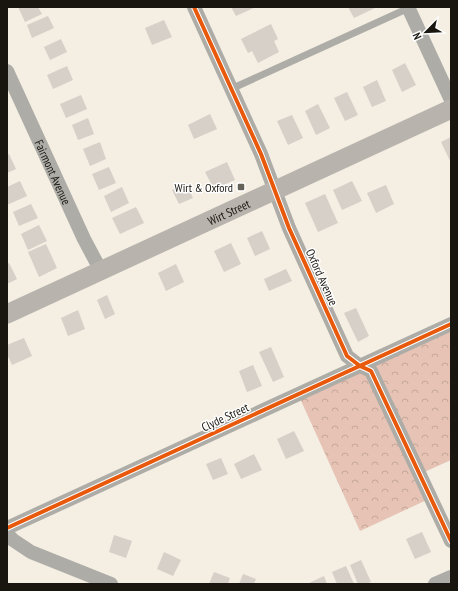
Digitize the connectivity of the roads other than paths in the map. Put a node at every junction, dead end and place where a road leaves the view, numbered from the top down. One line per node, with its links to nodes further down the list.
1 (194, 7): 4 (street, Oxford Avenue)
2 (409, 7): 4 (lane); 5 (street)
3 (7, 71): 8 (street, Fairmont Avenue)
4 (231, 89): 7 (street, Oxford Avenue)
5 (451, 100)
6 (451, 109): 7 (main road, Wirt Street)
7 (274, 190): 8 (main road, Wirt Street); 11 (street, Oxford Avenue)
8 (101, 271): 9 (main road, Wirt Street)
9 (7, 314)
10 (451, 324): 11 (street, Clyde Street)
11 (360, 366): 12 (street, Clyde Street); 14 (street, Oxford Avenue)
12 (7, 528)
13 (7, 534): 16 (street)
14 (451, 541)
15 (451, 577): 17 (street)
16 (111, 584)
17 (435, 584)

